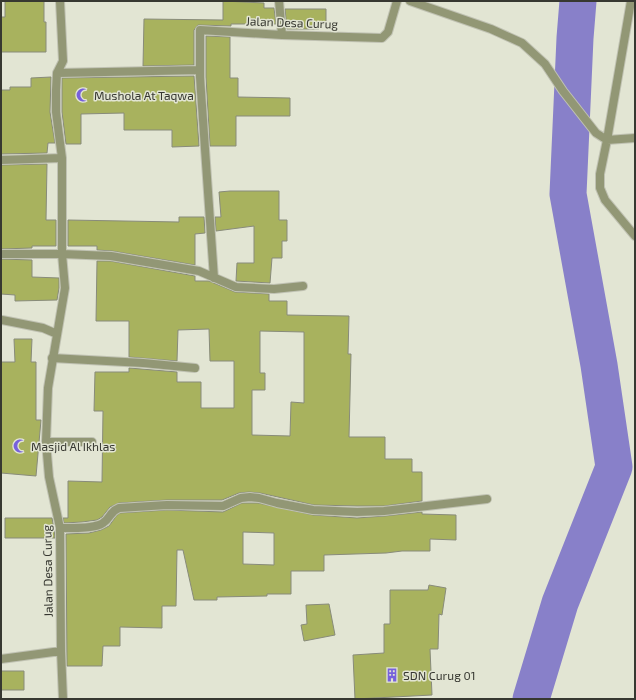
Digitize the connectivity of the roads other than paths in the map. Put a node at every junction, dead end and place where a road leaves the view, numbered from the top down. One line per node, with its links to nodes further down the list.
1 (60, 1): 8 (street, Jalan Desa Curug)
2 (279, 1): 6 (street)
3 (397, 1): 6 (street, Jalan Desa Curug)
4 (410, 1): 10 (street)
5 (631, 1): 10 (street)
6 (282, 34): 7 (street, Jalan Desa Curug)
7 (200, 70): 8 (street); 16 (street, Jalan Desa Curug)
8 (57, 72): 11 (street, Jalan Desa Curug)
9 (635, 138): 10 (street)
10 (607, 140): 13 (street)
11 (62, 158): 12 (street); 15 (street, Jalan Desa Curug)
12 (1, 160)
13 (635, 236)
14 (3, 254): 15 (street)
15 (62, 254): 16 (street); 19 (street, Jalan Desa Curug)
16 (214, 278): 17 (street)
17 (303, 286)
18 (2, 320): 19 (street)
19 (57, 334): 20 (street, Jalan Desa Curug)
20 (52, 358): 21 (street); 22 (street, Jalan Desa Curug)
21 (195, 368)
22 (46, 442): 23 (street); 25 (street, Jalan Desa Curug)
23 (92, 442)
24 (487, 499): 25 (street)
25 (60, 528): 26 (street, Jalan Desa Curug)
26 (61, 651): 27 (street); 28 (street, Jalan Desa Curug)
27 (1, 659)
28 (63, 699)

